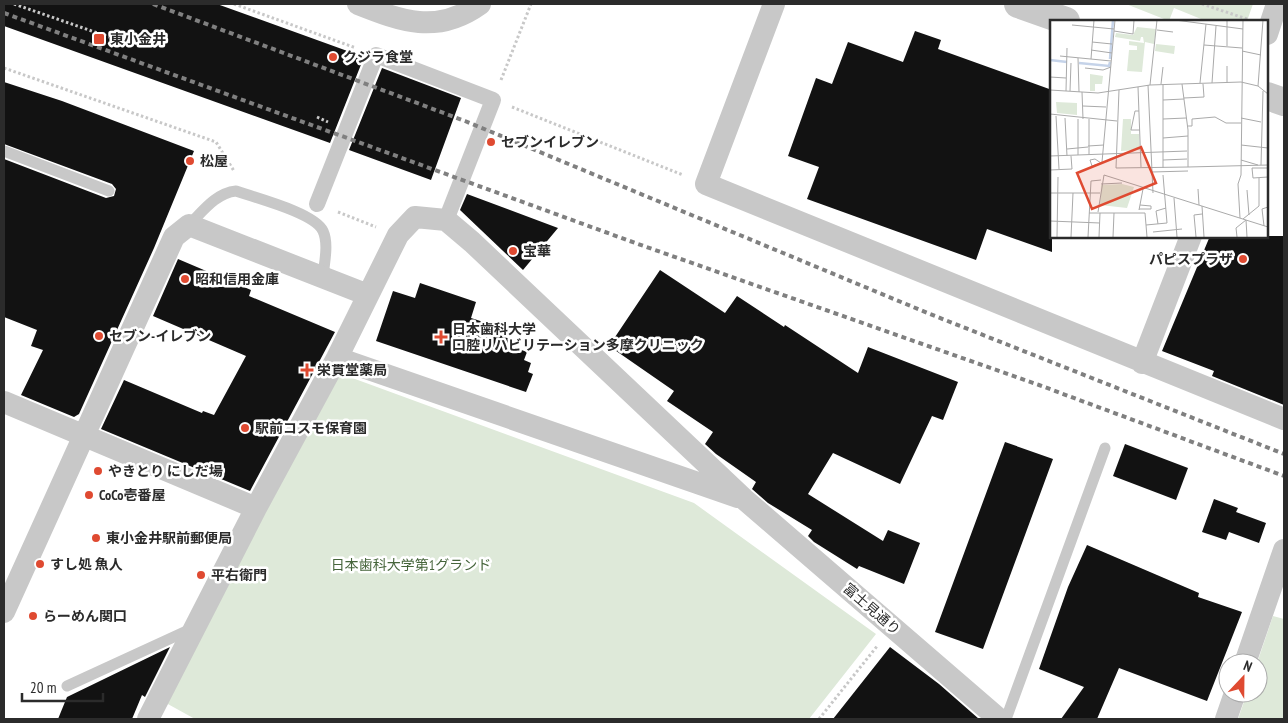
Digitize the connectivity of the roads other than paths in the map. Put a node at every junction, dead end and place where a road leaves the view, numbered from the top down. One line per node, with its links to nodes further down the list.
1 (358, 4): 7 (street)
2 (414, 4): 7 (street)
3 (480, 4): 7 (street)
4 (774, 4): 21 (street)
5 (1018, 4): 8 (street)
6 (1277, 4): 9 (street)
7 (388, 12)
8 (1063, 20)
9 (1268, 31)
10 (1268, 96): 11 (street)
11 (1284, 102)
12 (4, 151): 13 (lane)
13 (109, 192)
14 (317, 204): 15 (street)
15 (446, 220): 19 (street); 26 (street, 富士見通り)
16 (189, 225): 18 (street); 18 (lane); 24 (street)
17 (1190, 238): 21 (street)
18 (323, 277): 19 (street)
19 (368, 295): 20 (street)
20 (337, 358): 26 (street); 27 (street)
21 (1142, 363): 23 (street)
22 (4, 402): 24 (street)
23 (1284, 419)
24 (83, 436): 27 (street); 29 (street)
25 (1105, 448): 36 (lane)
26 (744, 499): 35 (street, 富士見通り)
27 (256, 508): 30 (street)
28 (1284, 550): 31 (street)
29 (4, 612)
30 (194, 628): 32 (lane); 34 (street)
31 (1248, 653)
32 (67, 686)
33 (1232, 703): 37 (street)
34 (148, 719)
35 (998, 719)
36 (1006, 719)
37 (1226, 719)

